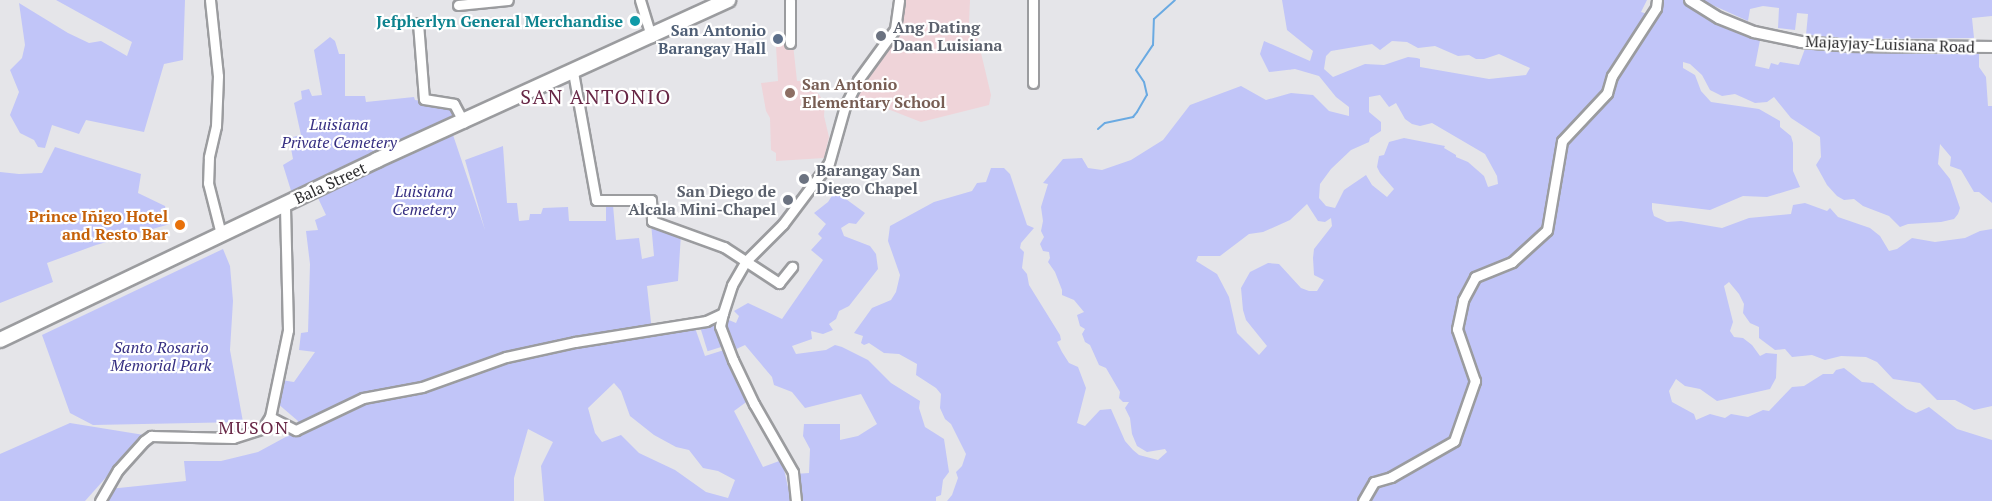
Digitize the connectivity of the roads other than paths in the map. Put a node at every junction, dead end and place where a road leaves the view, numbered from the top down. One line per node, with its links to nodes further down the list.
1 (210, 0): 19 (street)
2 (508, 0): 10 (street)
3 (640, 0): 12 (street)
4 (728, 0): 12 (main road, Bala Street)
5 (790, 0): 13 (street)
6 (899, 0): 20 (street)
7 (1033, 0): 16 (street)
8 (1657, 0): 27 (street)
9 (1690, 0): 14 (street, Majayjay-Luisiana Road)
10 (458, 5)
11 (418, 23): 17 (street)
12 (651, 37): 15 (main road, Bala Street)
13 (790, 42)
14 (1992, 47)
15 (573, 72): 17 (main road, Bala Street); 20 (street)
16 (1033, 83)
17 (464, 123): 18 (main road, Bala Street)
18 (285, 204): 19 (main road, Bala Street); 24 (street)
19 (222, 234): 23 (main road, Bala Street)
20 (746, 261): 21 (street); 22 (street)
21 (792, 267)
22 (723, 313): 24 (street); 26 (street)
23 (0, 339)
24 (270, 417): 25 (street)
25 (100, 501)
26 (796, 501)
27 (1363, 501)

